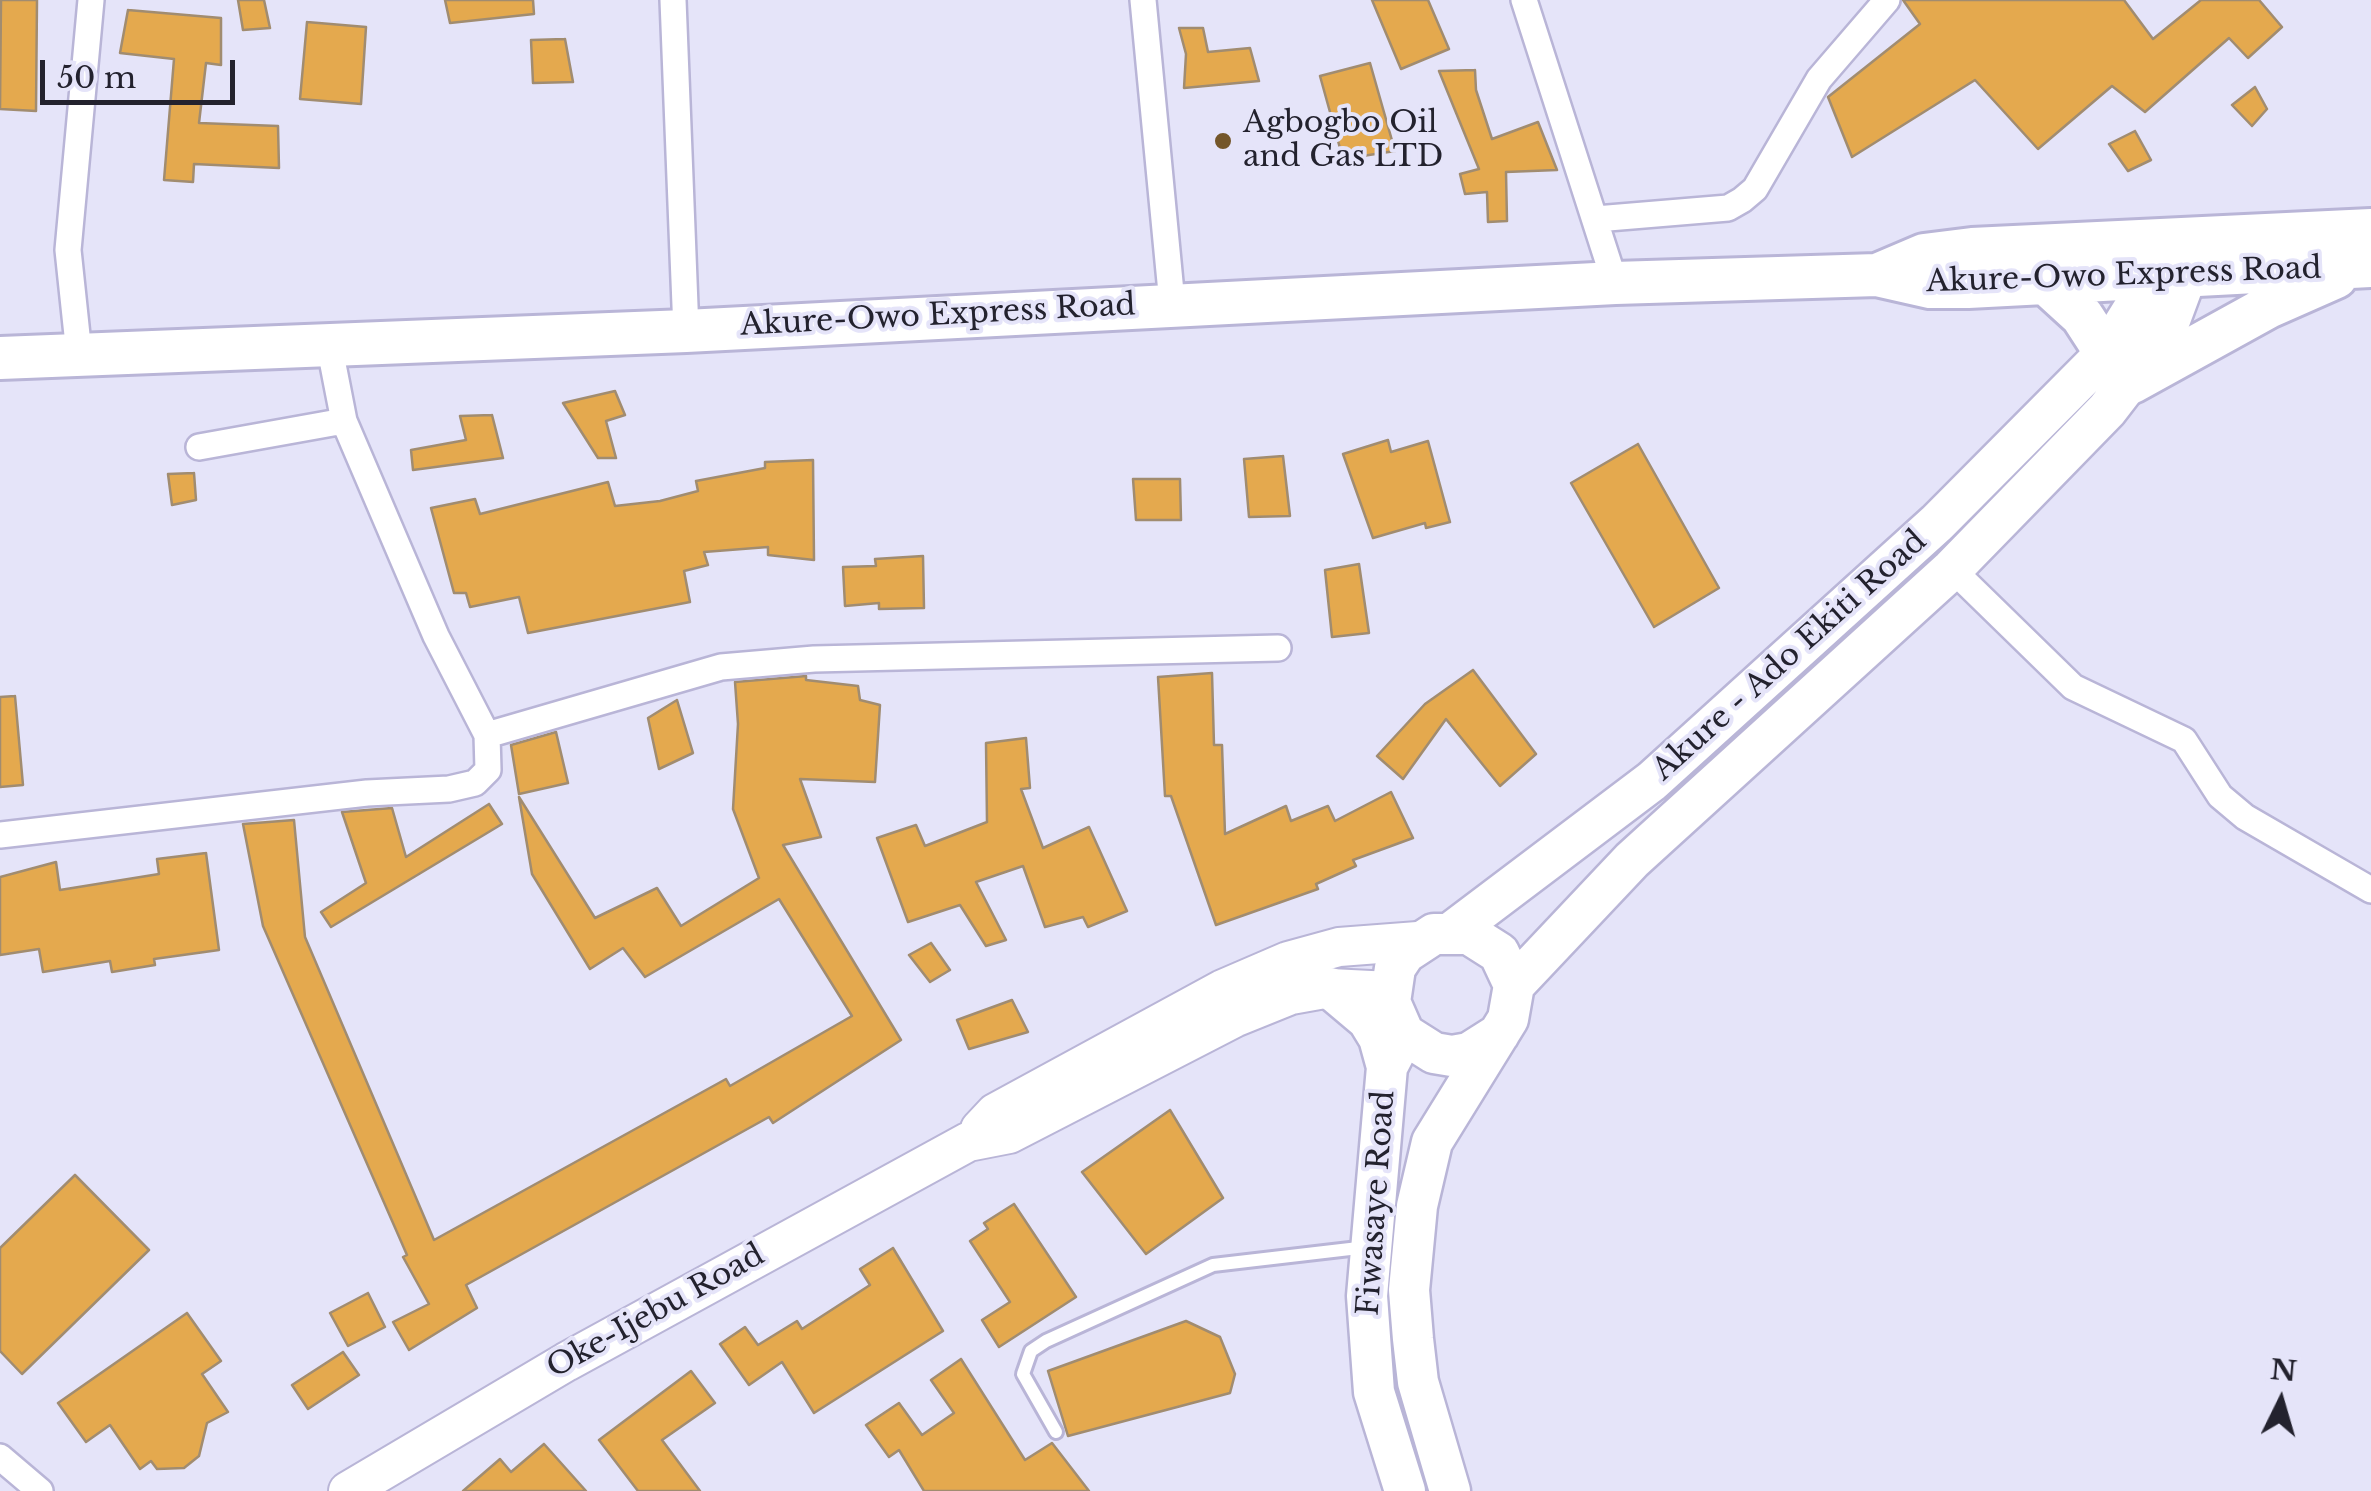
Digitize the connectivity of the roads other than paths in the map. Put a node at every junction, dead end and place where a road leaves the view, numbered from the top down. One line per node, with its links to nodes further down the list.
1 (91, 0): 15 (street)
2 (672, 0): 13 (street)
3 (1142, 0): 12 (street)
4 (1524, 0): 6 (street)
5 (1886, 0): 6 (street)
6 (1596, 219): 10 (street)
7 (2366, 255): 8 (highway, Akure-Owo Express Road); 17 (highway)
8 (2172, 256): 9 (highway, Akure-Owo Express Road); 11 (highway, Akure-Owo Express Road); 17 (main road)
9 (1877, 275): 10 (highway, Akure-Owo Express Road); 11 (highway, Akure-Owo Express Road)
10 (1616, 283): 12 (highway, Akure-Owo Express Road)
11 (2048, 284): 17 (highway)
12 (1172, 302): 13 (highway, Akure-Owo Express Road)
13 (686, 331): 14 (highway, Akure-Owo Express Road)
14 (329, 344): 15 (highway, Akure-Owo Express Road); 18 (street)
15 (80, 354): 16 (highway, Akure-Owo Express Road)
16 (0, 358)
17 (2119, 368): 20 (main road, Akure - Ado Ekiti Road); 25 (main road, Akure - Ado Ekiti Road)
18 (344, 421): 19 (street); 22 (street)
19 (199, 447)
20 (1952, 569): 24 (street); 26 (main road, Akure - Ado Ekiti Road)
21 (1278, 648): 22 (street)
22 (487, 735): 23 (street)
23 (0, 835)
24 (2371, 890)
25 (1435, 936): 26 (main road); 28 (main road); 31 (main road)
26 (1514, 985): 29 (main road)
27 (1330, 988): 28 (main road); 30 (main road); 31 (main road)
28 (1390, 991): 30 (main road)
29 (1499, 1034): 30 (main road); 38 (main road, Fiwasaye Road)
30 (1396, 1051): 32 (main road, Fiwasaye Road)
31 (968, 1142): 36 (main road, Oke-Ijebu Road)
32 (1369, 1247): 33 (lane); 37 (main road, Fiwasaye Road)
33 (1056, 1432)
34 (0, 1457): 35 (street)
35 (40, 1491)
36 (348, 1491)
37 (1405, 1491)
38 (1450, 1491)

